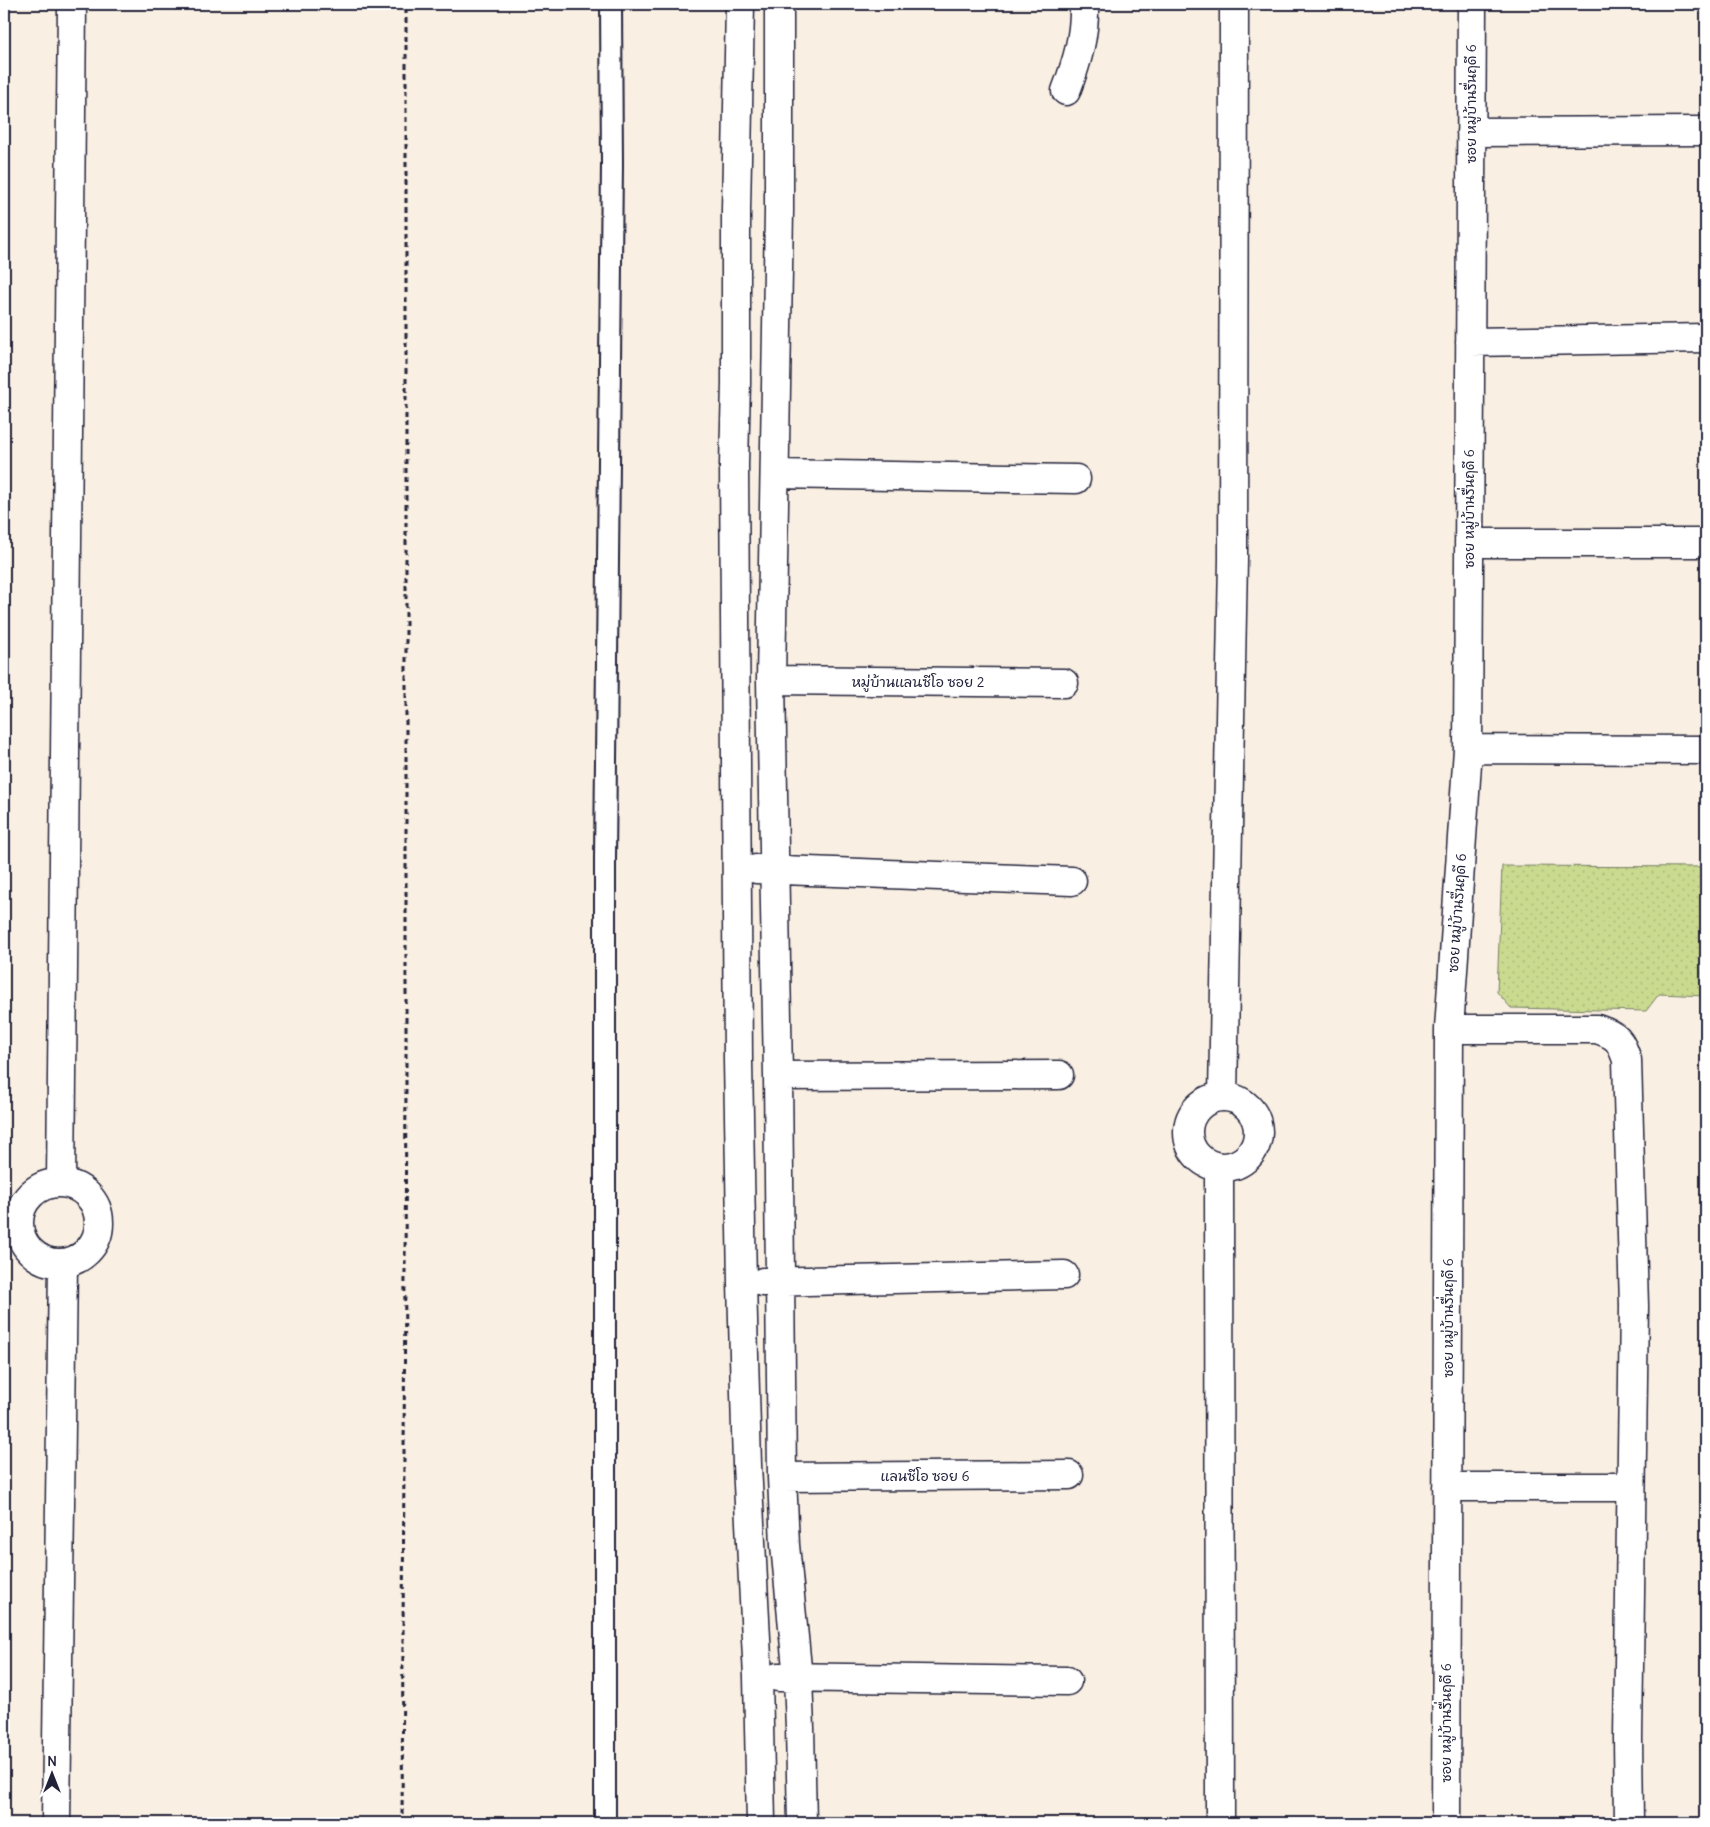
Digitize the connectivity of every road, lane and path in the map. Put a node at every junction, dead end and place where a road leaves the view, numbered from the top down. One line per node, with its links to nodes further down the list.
1 (72, 4): 32 (street)
2 (406, 4): 45 (path)
3 (611, 4): 46 (lane)
4 (740, 4): 12 (street)
5 (779, 4): 13 (street)
6 (1084, 4): 9 (street)
7 (1234, 4): 30 (street)
8 (1472, 4): 11 (street, ซอย หมู่บ้านรื่นฤดี 6)
9 (1066, 91)
10 (1706, 131): 11 (street)
11 (1471, 132): 15 (street, ซอย หมู่บ้านรื่นฤดี 6)
12 (736, 210): 13 (street); 24 (street)
13 (779, 211): 16 (street)
14 (1706, 338): 15 (street)
15 (1470, 342): 18 (street, ซอย หมู่บ้านรื่นฤดี 6)
16 (775, 474): 17 (street); 20 (street)
17 (1076, 479)
18 (1469, 543): 19 (street); 22 (street, ซอย หมู่บ้านรื่นฤดี 6)
19 (1699, 543)
20 (771, 680): 21 (street, หมู่บ้านแลนซีโอ ซอย 2); 25 (street)
21 (1064, 683)
22 (1468, 749): 23 (street); 27 (street, ซอย หมู่บ้านรื่นฤดี 6)
23 (1706, 750)
24 (736, 868): 25 (street); 36 (street)
25 (774, 871): 26 (street); 28 (street)
26 (1072, 881)
27 (1449, 1029): 39 (street, ซอย หมู่บ้านรื่นฤดี 6); 40 (street)
28 (778, 1076): 29 (street); 35 (street)
29 (1059, 1076)
30 (1224, 1096): 31 (street); 31 (street)
31 (1219, 1167): 49 (street)
32 (61, 1183): 33 (street); 33 (street)
33 (63, 1264): 44 (street)
34 (1064, 1275): 35 (street)
35 (780, 1281): 36 (street); 38 (street)
36 (742, 1283): 41 (street)
37 (1069, 1475): 38 (street, แลนซีโอ ซอย 6)
38 (782, 1477): 42 (street)
39 (1447, 1487): 40 (street); 50 (street, ซอย หมู่บ้านรื่นฤดี 6)
40 (1631, 1487): 51 (street)
41 (758, 1677): 42 (street); 47 (street)
42 (798, 1678): 43 (street); 48 (street)
43 (1067, 1681)
44 (56, 1823)
45 (402, 1823)
46 (604, 1823)
47 (761, 1823)
48 (802, 1823)
49 (1220, 1823)
50 (1446, 1823)
51 (1629, 1823)

